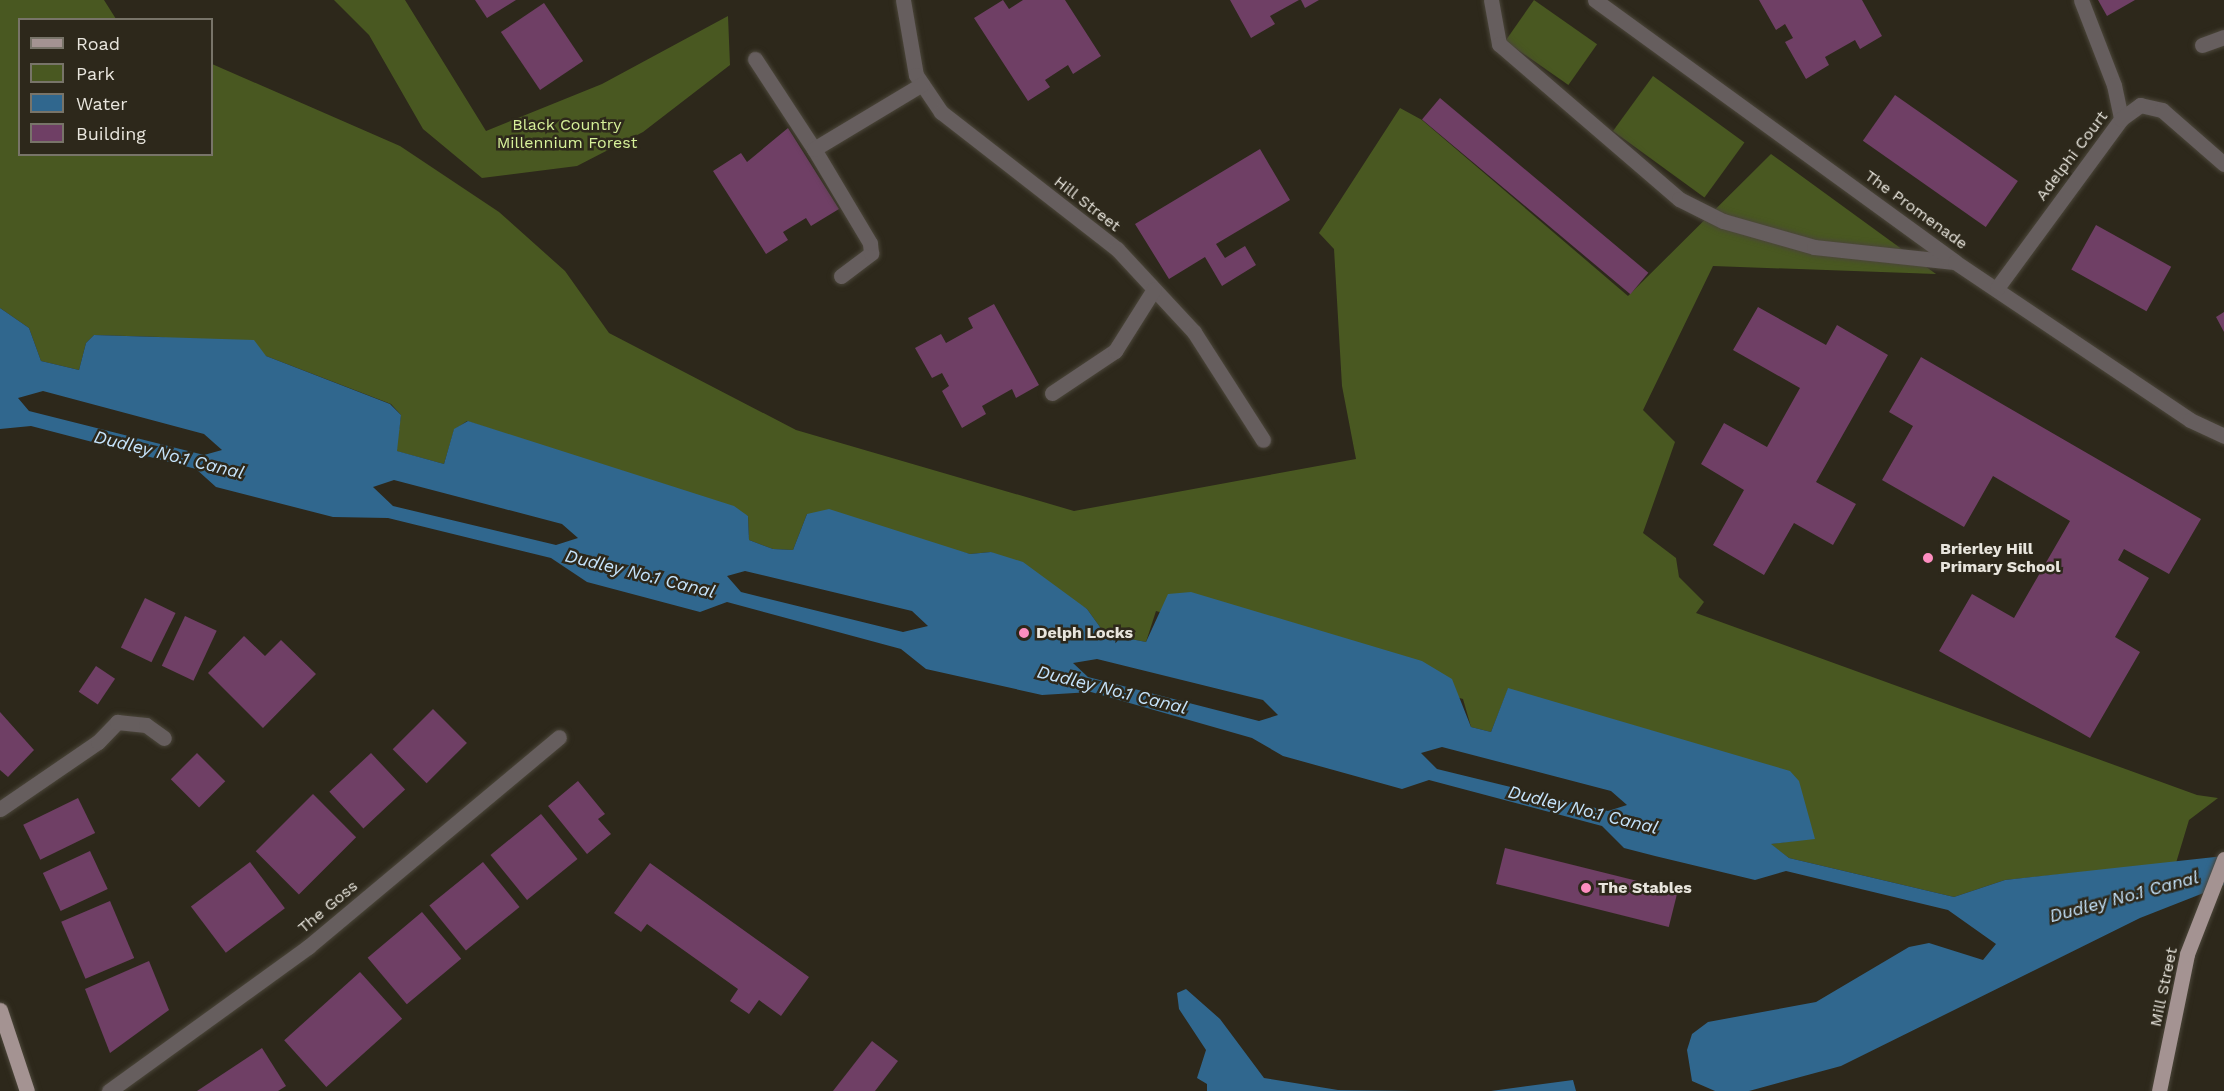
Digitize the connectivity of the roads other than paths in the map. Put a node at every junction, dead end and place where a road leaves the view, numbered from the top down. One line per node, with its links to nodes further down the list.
1 (903, 0): 8 (street, Hill Street)
2 (1491, 0): 12 (street)
3 (1595, 0): 12 (street, The Promenade)
4 (2081, 0): 9 (street)
5 (2224, 37): 6 (street)
6 (2202, 45)
7 (755, 59): 10 (street)
8 (922, 84): 10 (street); 15 (street, Hill Street)
9 (2121, 119): 11 (street, Adelphi Court); 14 (street, Adelphi Court)
10 (814, 149): 13 (street)
11 (2224, 164)
12 (1955, 262): 14 (street, The Promenade)
13 (841, 276)
14 (1997, 288): 17 (street, The Promenade)
15 (1154, 289): 16 (street); 18 (street, Hill Street)
16 (1052, 393)
17 (2224, 436)
18 (1263, 440)
19 (559, 737): 25 (street, The Goss)
20 (164, 738): 21 (street)
21 (0, 809)
22 (2224, 859): 26 (main road, Mill Street)
23 (0, 1010): 24 (main road)
24 (27, 1091)
25 (110, 1091)
26 (2159, 1091)

